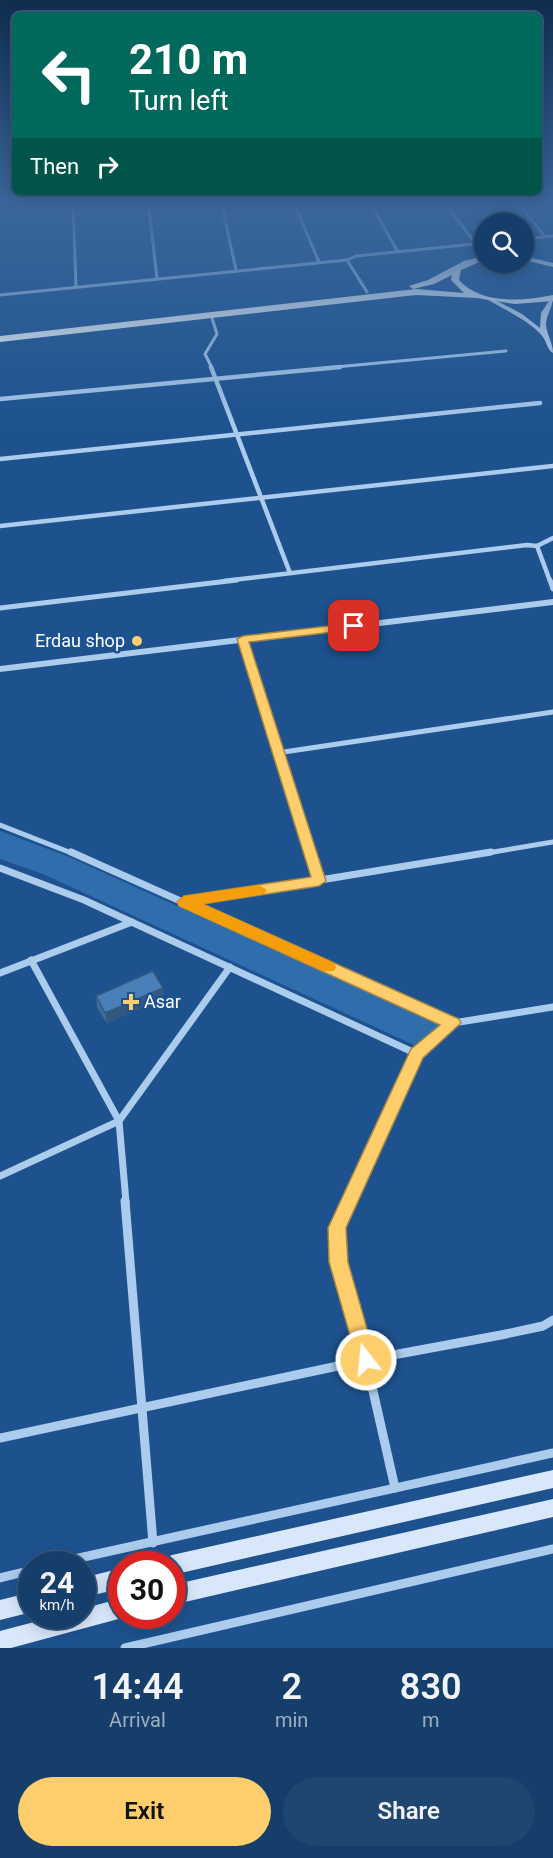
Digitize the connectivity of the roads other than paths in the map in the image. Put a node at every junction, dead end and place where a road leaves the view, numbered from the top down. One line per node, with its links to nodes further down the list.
1 (76, 278): 6 (street)
2 (157, 278): 6 (street)
3 (358, 278): 7 (street)
4 (438, 278): 7 (highway)
5 (455, 278): 9 (highway)
6 (76, 286): 8 (street)
7 (367, 292): 12 (highway)
8 (0, 295)
9 (483, 297): 10 (highway); 11 (highway); 13 (main road)
10 (553, 299): 13 (main road)
11 (211, 315): 14 (highway); 17 (street)
12 (0, 333)
13 (546, 336): 16 (main road)
14 (0, 339)
15 (506, 351): 17 (street)
16 (553, 351)
17 (217, 378): 18 (street); 20 (street)
18 (0, 399)
19 (540, 404): 20 (street)
20 (238, 434): 21 (street); 23 (street)
21 (0, 459)
22 (553, 466): 23 (street)
23 (261, 498): 24 (street); 27 (street)
24 (0, 526)
25 (553, 538): 26 (street)
26 (537, 546): 27 (street); 28 (street)
27 (290, 573): 30 (street)
28 (553, 589)
29 (553, 602): 31 (street)
30 (0, 608)
31 (243, 639): 32 (street); 34 (street)
32 (0, 669)
33 (553, 712): 34 (street)
34 (277, 753): 38 (street)
35 (0, 825): 39 (street)
36 (553, 842): 38 (street)
37 (0, 868): 40 (street)
38 (319, 881): 39 (street)
39 (184, 902): 45 (street)
40 (132, 922): 41 (street); 42 (street)
41 (31, 960): 43 (street); 47 (street)
42 (230, 967): 46 (street); 47 (street)
43 (0, 973)
44 (553, 1006): 45 (street)
45 (453, 1023): 46 (street)
46 (417, 1054): 50 (street)
47 (119, 1121): 48 (street); 51 (street)
48 (0, 1176)
49 (553, 1320): 50 (street)
50 (366, 1360): 51 (street); 55 (street)
51 (143, 1407): 52 (street); 57 (street)
52 (0, 1438)
53 (553, 1453): 55 (street)
54 (553, 1479): 60 (main road)
55 (395, 1488): 57 (street)
56 (553, 1508): 63 (main road)
57 (153, 1543): 59 (street)
58 (553, 1549): 68 (street)
59 (96, 1555)
60 (186, 1562)
61 (18, 1574): 62 (street)
62 (0, 1578)
63 (186, 1592)
64 (18, 1606): 65 (main road)
65 (0, 1610)
66 (108, 1612): 67 (main road)
67 (0, 1641)
68 (164, 1644): 69 (street)
69 (125, 1648)

